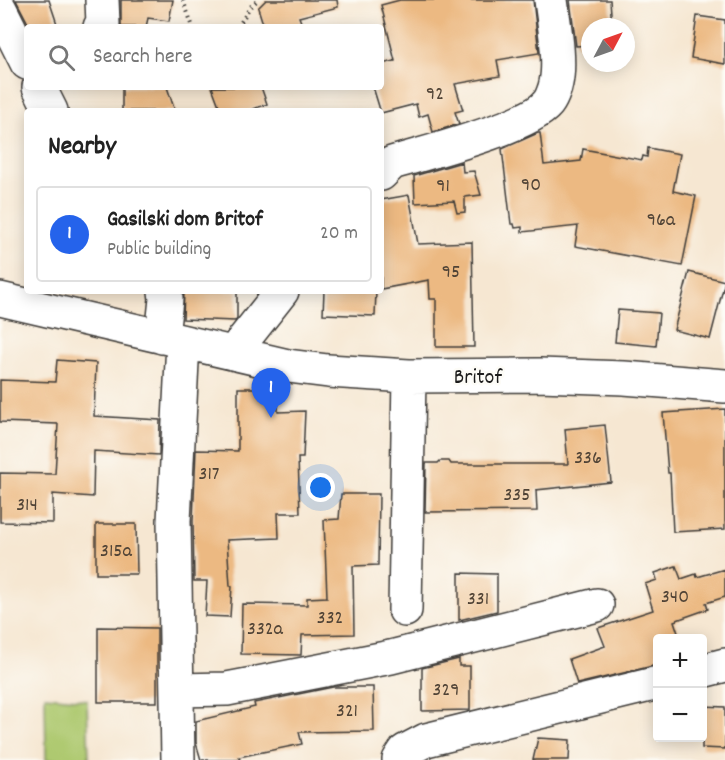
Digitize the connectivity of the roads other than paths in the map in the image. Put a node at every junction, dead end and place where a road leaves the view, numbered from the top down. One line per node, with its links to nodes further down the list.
1 (102, 0): 4 (street)
2 (551, 0): 8 (street)
3 (0, 9): 5 (street)
4 (103, 24)
5 (24, 57)
6 (40, 90): 7 (street)
7 (50, 108)
8 (384, 171)
9 (165, 294): 12 (street)
10 (280, 294): 13 (street)
11 (0, 299): 12 (street, Britof)
12 (172, 339): 13 (street, Britof); 21 (street)
13 (233, 353): 14 (street, Britof)
14 (409, 376): 15 (street, Britof); 17 (street)
15 (725, 386)
16 (597, 605): 21 (street)
17 (405, 610)
18 (725, 665): 19 (street)
19 (707, 670)
20 (653, 684): 23 (street)
21 (177, 690): 22 (street)
22 (178, 760)
23 (399, 760)

